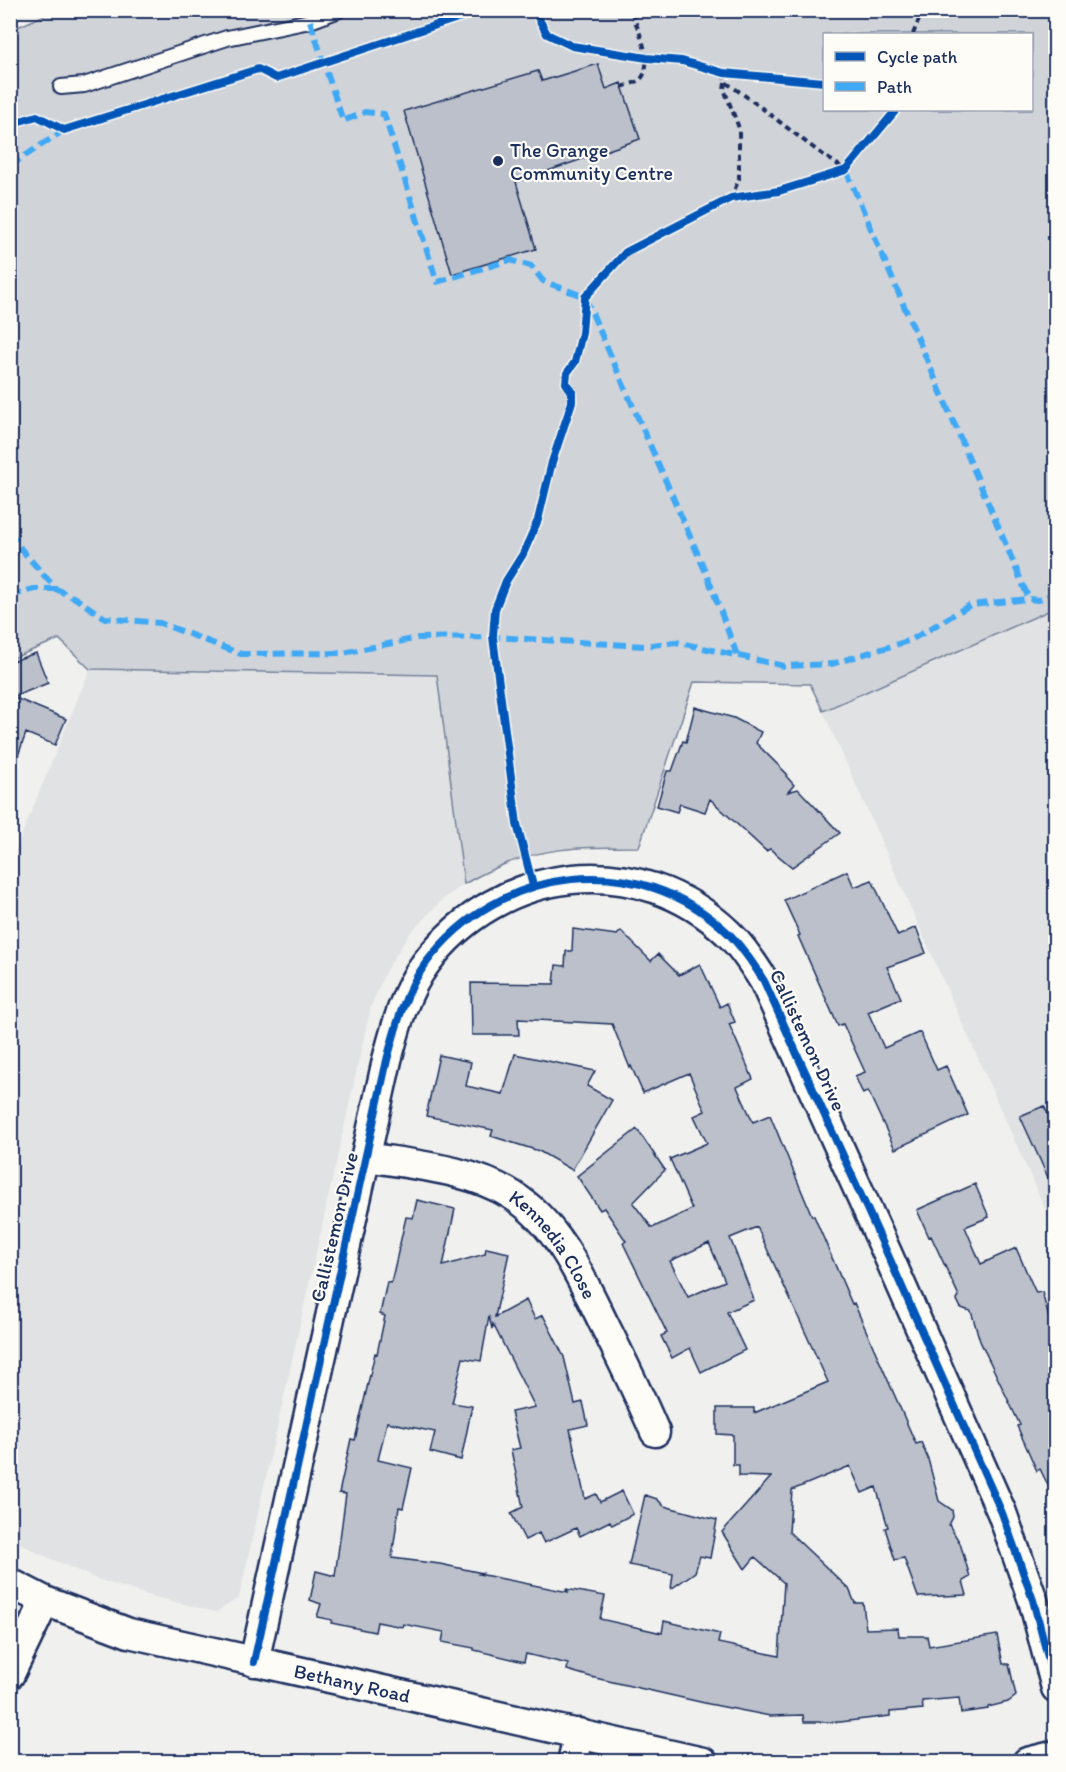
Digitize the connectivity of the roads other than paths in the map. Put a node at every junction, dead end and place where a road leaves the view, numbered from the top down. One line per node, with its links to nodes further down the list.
1 (339, 10): 2 (lane)
2 (61, 87)
3 (366, 1157): 4 (street, Kennedia Close); 7 (street, Callistemon Drive); 9 (street, Callistemon Drive)
4 (655, 1432)
5 (10, 1583): 6 (street, Bethany Road)
6 (45, 1601): 7 (street, Bethany Road); 8 (street)
7 (254, 1662): 10 (street, Bethany Road)
8 (10, 1674)
9 (1056, 1688)
10 (579, 1733): 12 (street); 13 (street, Bethany Road)
11 (1056, 1755): 14 (street)
12 (572, 1761)
13 (703, 1761)
14 (1027, 1761)

